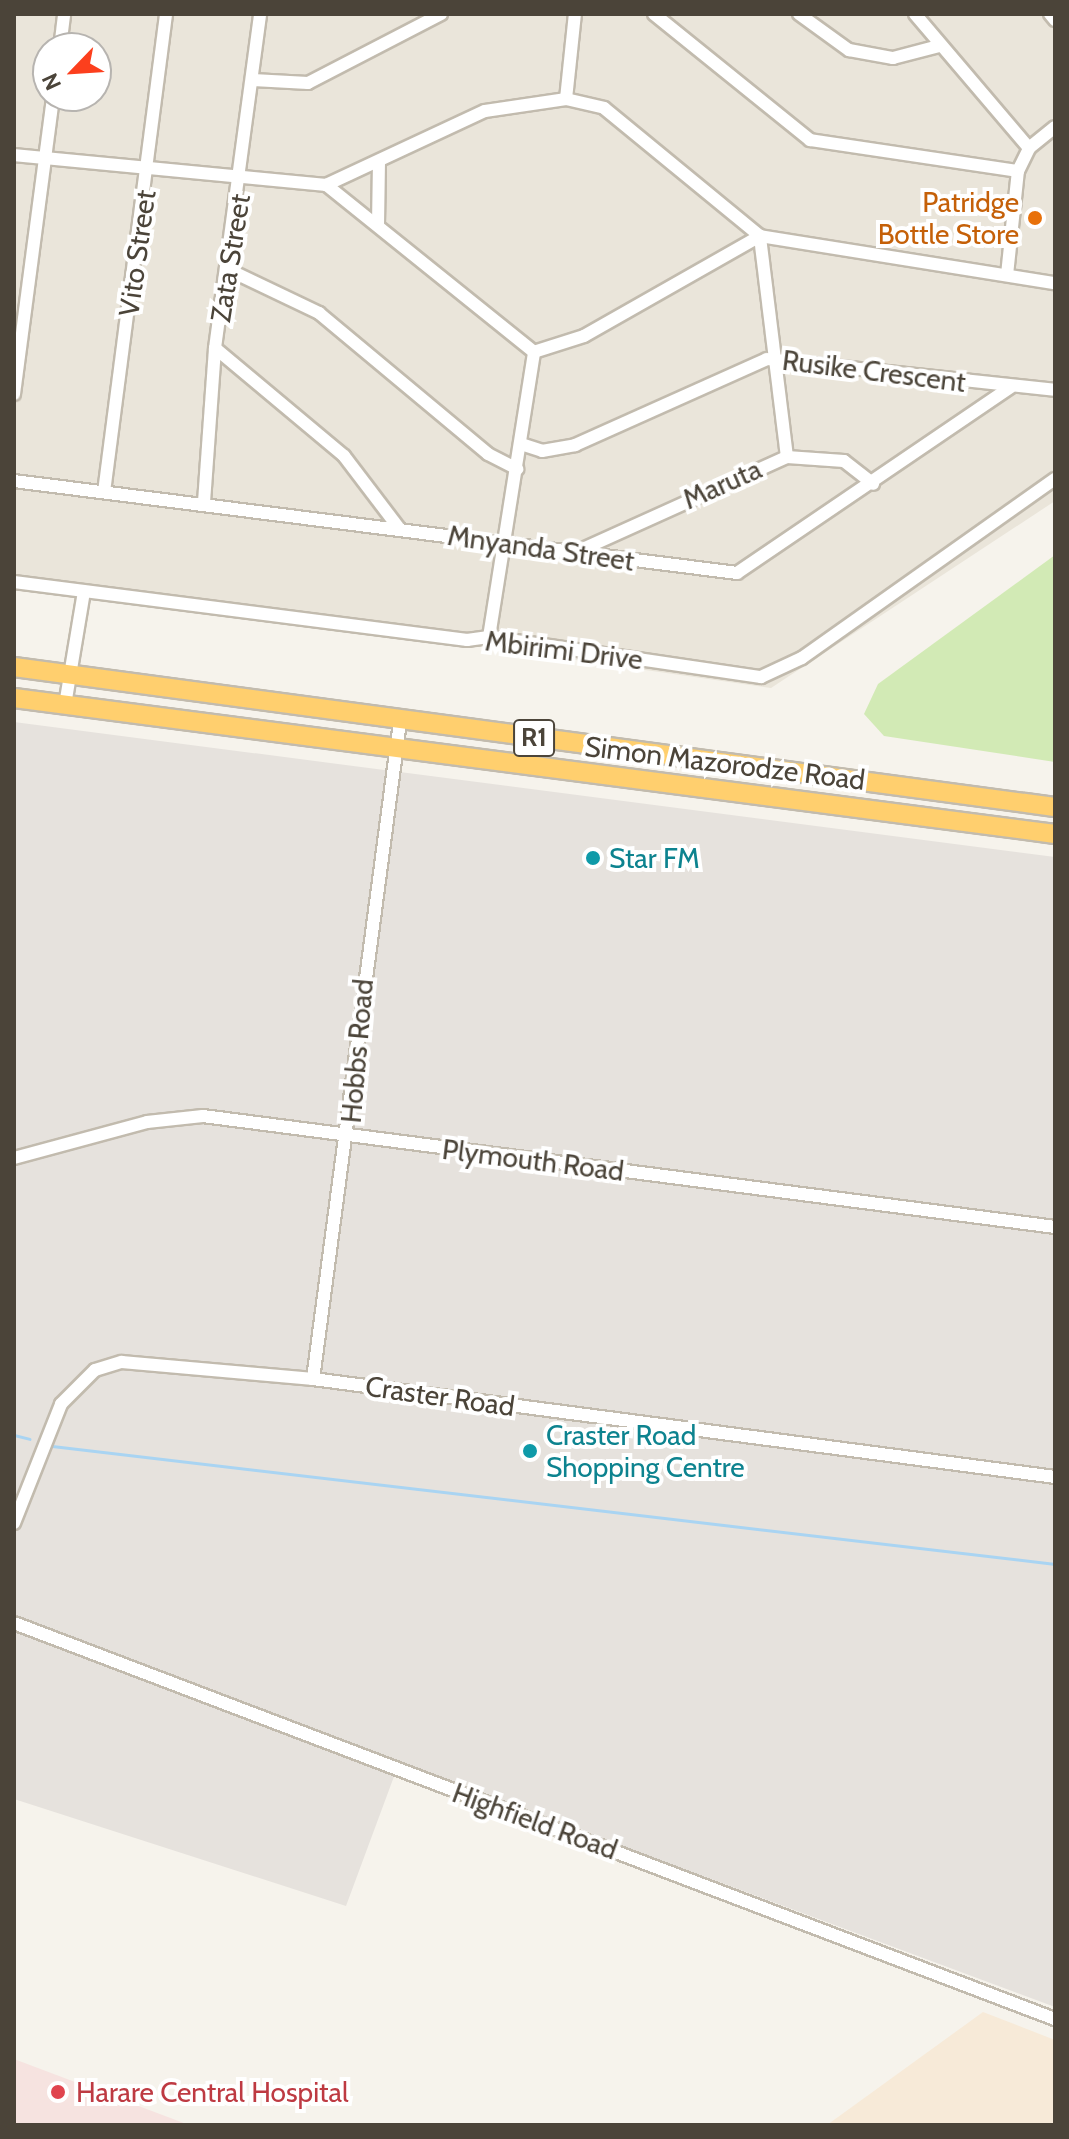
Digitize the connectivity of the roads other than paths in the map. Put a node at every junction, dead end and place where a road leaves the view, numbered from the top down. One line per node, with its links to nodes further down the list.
1 (166, 14): 19 (street, Vito Street)
2 (260, 14): 11 (street, Zata Street)
3 (441, 14): 11 (street)
4 (575, 14): 12 (street)
5 (654, 14): 20 (street)
6 (799, 14): 10 (street)
7 (915, 14): 10 (street)
8 (1050, 14): 9 (street)
9 (1055, 20)
10 (939, 46): 15 (street)
11 (253, 80): 21 (street, Zata Street)
12 (566, 99): 18 (street); 24 (street)
13 (51, 112): 17 (street)
14 (1055, 127): 15 (street)
15 (1029, 148): 20 (street)
16 (14, 155): 17 (street)
17 (44, 159): 19 (street); 33 (street)
18 (379, 162): 22 (street); 23 (street)
19 (148, 171): 21 (street); 40 (street, Vito Street)
20 (1018, 171): 26 (street)
21 (242, 182): 22 (street); 25 (street, Zata Street)
22 (326, 185): 23 (street)
23 (378, 225): 29 (street)
24 (760, 236): 26 (street); 29 (street); 30 (street)
25 (229, 270): 28 (street, Zata Street); 36 (street)
26 (1007, 275): 27 (street)
27 (1055, 283)
28 (215, 348): 41 (street, Zata Street); 42 (street)
29 (534, 352): 34 (street)
30 (775, 358): 31 (street, Rusike Crescent); 34 (street, Rusike Crescent); 35 (street)
31 (1011, 387): 32 (street, Rusike Crescent); 39 (street, Mnyanda Street)
32 (1055, 390)
33 (14, 394)
34 (521, 444): 36 (street)
35 (787, 457): 39 (street, Maruta); 44 (street, Maruta)
36 (517, 469): 43 (street)
37 (1055, 479): 47 (street, Mbirimi Drive)
38 (14, 481): 40 (street, Mnyanda Street)
39 (873, 484): 44 (street, Mnyanda Street)
40 (104, 492): 41 (street, Mnyanda Street)
41 (204, 502): 42 (street, Mnyanda Street)
42 (398, 527): 43 (street, Mnyanda Street)
43 (508, 543): 44 (street, Mnyanda Street); 47 (street)
44 (574, 553)
45 (14, 582): 46 (street, Mbirimi Drive)
46 (84, 592): 47 (street, Mbirimi Drive); 49 (street)
47 (489, 637)
48 (14, 667): 49 (highway, Simon Mazorodze Road / R1)
49 (69, 674): 51 (street); 52 (highway, Simon Mazorodze Road / R1)
50 (14, 698): 51 (highway, Simon Mazorodze Road / R1)
51 (65, 705): 54 (highway, Simon Mazorodze Road / R1)
52 (302, 711): 53 (highway, Simon Mazorodze Road / R1); 54 (highway)
53 (400, 722): 54 (street, Hobbs Road); 55 (highway, Simon Mazorodze Road / R1)
54 (397, 746): 56 (highway, Simon Mazorodze Road / R1); 57 (street, Hobbs Road)
55 (1055, 807)
56 (1055, 834)
57 (349, 1137): 58 (street, Plymouth Road); 59 (street, Plymouth Road); 60 (street, Hobbs Road)
58 (14, 1158)
59 (1055, 1227)
60 (313, 1379): 61 (street, Craster Road); 62 (street, Craster Road)
61 (1055, 1477)
62 (14, 1523)
63 (14, 1623): 64 (street, Highfield Road)
64 (1055, 2019)

